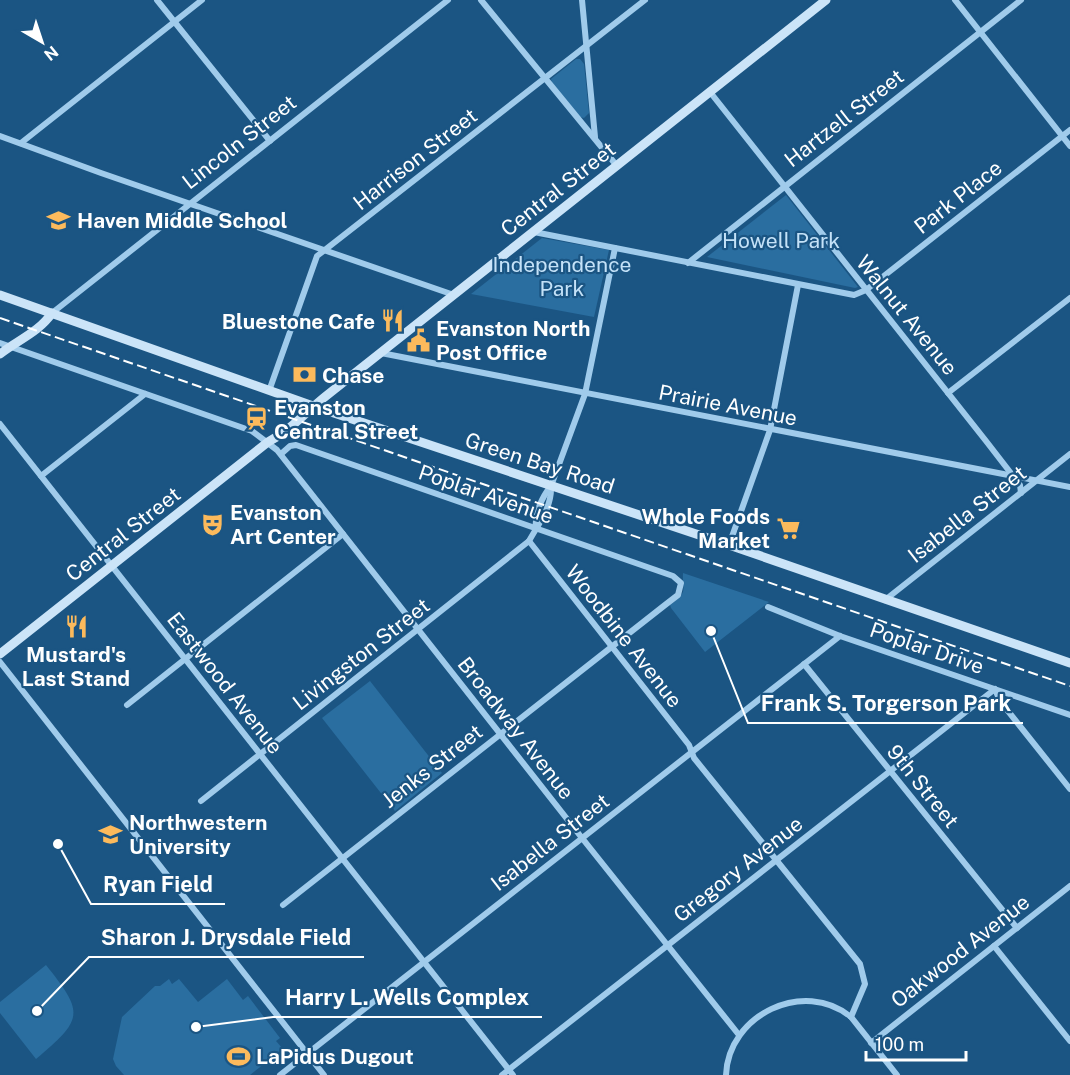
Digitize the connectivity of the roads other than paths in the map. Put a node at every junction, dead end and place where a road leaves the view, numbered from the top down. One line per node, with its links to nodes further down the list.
1 (157, 0): 11 (street)
2 (202, 0): 11 (street)
3 (448, 0): 20 (street, Lincoln Street)
4 (481, 0): 14 (street)
5 (582, 0): 13 (street)
6 (645, 0): 13 (street, Harrison Street)
7 (826, 0): 10 (main road, Central Street)
8 (955, 0): 12 (street)
9 (1021, 0): 12 (street, Hartzell Street)
10 (815, 3): 15 (main road, Central Street)
11 (174, 22): 20 (street); 21 (street)
12 (980, 32): 18 (street); 24 (street, Hartzell Street)
13 (585, 48): 14 (street, Harrison Street); 19 (street)
14 (546, 79): 19 (street); 28 (street, Harrison Street)
15 (710, 92): 23 (main road, Central Street); 24 (street, Walnut Avenue)
16 (1070, 130): 18 (street, Park Place)
17 (0, 136): 21 (street)
18 (1062, 136): 22 (street); 31 (street, Park Place)
19 (595, 138): 23 (street)
20 (270, 141): 25 (street, Lincoln Street)
21 (21, 143): 25 (street)
22 (1070, 146)
23 (617, 166): 26 (main road, Central Street)
24 (784, 186): 29 (street, Hartzell Street); 31 (street, Walnut Avenue)
25 (189, 204): 28 (street); 35 (street, Lincoln Street)
26 (534, 232): 27 (street); 33 (main road, Central Street)
27 (615, 248): 29 (street); 42 (street, Livingston Street)
28 (325, 251): 33 (street); 39 (street, Harrison Street)
29 (688, 263): 30 (street)
30 (798, 285): 31 (street); 45 (street)
31 (866, 290): 40 (street, Walnut Avenue)
32 (0, 295): 35 (main road, Green Bay Road)
33 (454, 295): 37 (main road, Central Street)
34 (1070, 298): 40 (street)
35 (52, 313): 36 (main road, Lincoln Street); 39 (main road, Green Bay Road)
36 (5, 345): 38 (main road, Lincoln Street); 41 (street)
37 (381, 353): 42 (street, Prairie Avenue); 43 (main road, Central Street)
38 (0, 354)
39 (269, 391): 43 (main road, Green Bay Road)
40 (948, 393): 49 (street, Walnut Avenue)
41 (145, 394): 46 (street); 50 (street)
42 (585, 394): 45 (street, Prairie Avenue); 52 (street, Livingston Street)
43 (313, 406): 46 (main road, Central Street); 52 (main road, Green Bay Road)
44 (0, 424): 50 (street, Eastwood Avenue)
45 (770, 430): 49 (street, Prairie Avenue); 58 (street)
46 (268, 442): 47 (street, Broadway Avenue); 59 (main road, Central Street)
47 (281, 454): 55 (street, Poplar Avenue); 56 (street, Broadway Avenue)
48 (1070, 454): 51 (street, Isabella Street)
49 (1012, 475): 51 (street, Prairie Avenue); 54 (street, Walnut Avenue)
50 (41, 476): 59 (street, Eastwood Avenue)
51 (1037, 481): 53 (street, Prairie Avenue); 54 (street, Isabella Street)
52 (551, 486): 55 (street, Livingston Street); 58 (main road, Green Bay Road)
53 (1070, 487)
54 (1021, 493): 61 (street, Isabella Street)
55 (536, 529): 57 (street, Livingston Street); 60 (street, Poplar Avenue)
56 (343, 534): 63 (street, Broadway Avenue); 67 (street)
57 (529, 541): 63 (street, Livingston Street); 65 (street, Woodbine Avenue)
58 (729, 545): 61 (main road, Green Bay Road)
59 (112, 565): 66 (main road, Central Street); 67 (street, Eastwood Avenue)
60 (681, 583): 65 (street, Jenks Street)
61 (885, 600): 69 (main road, Green Bay Road)
62 (768, 607): 64 (street)
63 (418, 630): 74 (street, Broadway Avenue); 75 (street, Livingston Street)
64 (840, 636): 70 (street, Isabella Street); 71 (street, Poplar Drive)
65 (612, 647): 74 (street, Jenks Street); 76 (street, Woodbine Avenue)
66 (0, 654)
67 (186, 659): 72 (street); 75 (street, Eastwood Avenue)
68 (0, 662): 93 (street)
69 (1070, 663)
70 (804, 664): 76 (street, Isabella Street); 77 (street, 9th Street)
71 (994, 689): 73 (street, Poplar Drive); 77 (street, Gregory Avenue); 78 (street)
72 (127, 705)
73 (1070, 715)
74 (500, 734): 80 (street, Broadway Avenue); 81 (street, Jenks Street)
75 (260, 755): 79 (street, Livingston Street); 81 (street, Eastwood Avenue)
76 (693, 755): 80 (street, Isabella Street); 82 (street, Woodbine Avenue)
77 (890, 771): 82 (street, Gregory Avenue); 85 (street, 9th Street)
78 (1070, 789)
79 (201, 801)
80 (582, 838): 86 (street, Broadway Avenue); 88 (street, Isabella Street)
81 (342, 859): 84 (street, Jenks Street); 88 (street, Eastwood Avenue)
82 (777, 860): 86 (street, Gregory Avenue); 89 (street, Woodbine Avenue)
83 (1070, 886): 85 (street, Oakwood Avenue)
84 (283, 905)
85 (1017, 928): 87 (street, Oakwood Avenue)
86 (667, 946): 90 (street, Broadway Avenue); 94 (street, Gregory Avenue)
87 (994, 946): 91 (street, Oakwood Avenue); 92 (street)
88 (423, 963): 93 (street, Isabella Street); 94 (street, Eastwood Avenue)
89 (851, 1017): 90 (street); 91 (street)
90 (739, 1035): 95 (street)
91 (870, 1041): 99 (street)
92 (1070, 1041)
93 (307, 1054): 96 (street, Isabella Street); 97 (street)
94 (511, 1072): 98 (street, Gregory Avenue)
95 (725, 1074)
96 (280, 1075)
97 (324, 1075)
98 (501, 1075)
99 (897, 1075)

